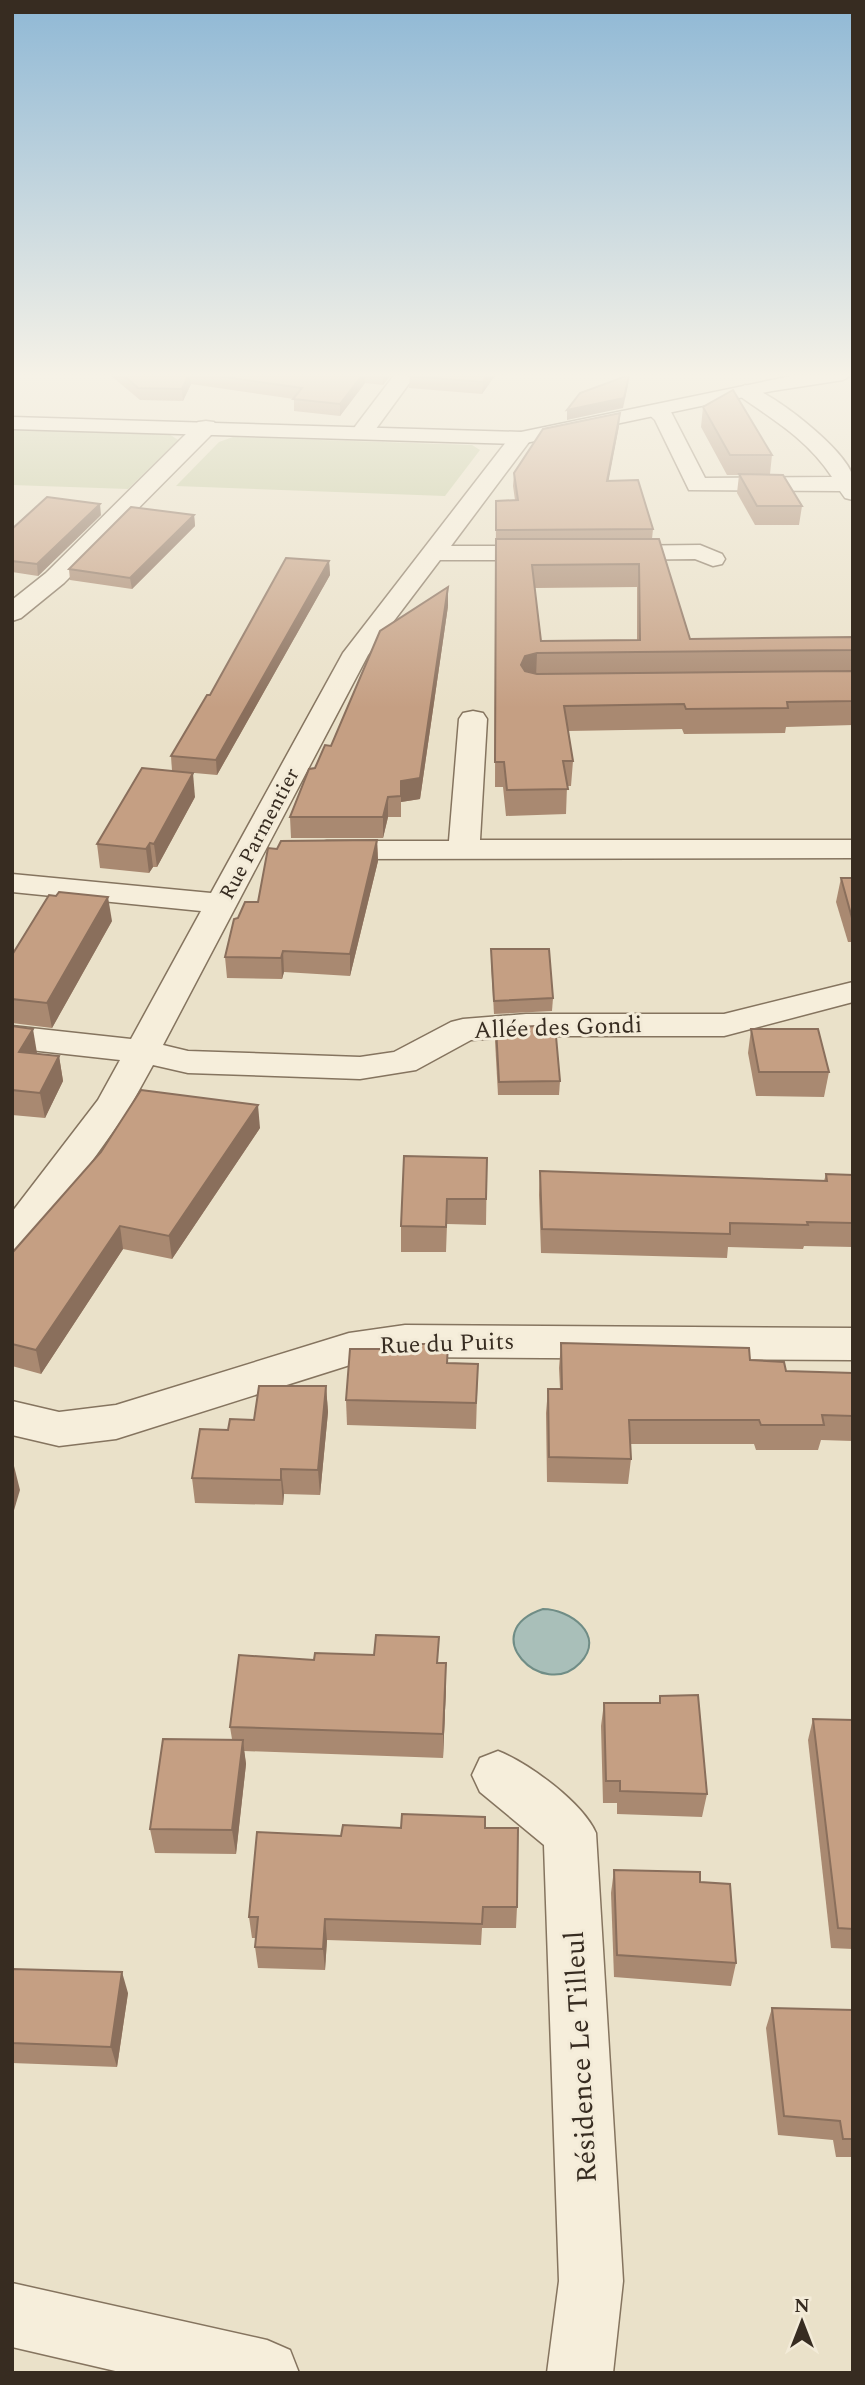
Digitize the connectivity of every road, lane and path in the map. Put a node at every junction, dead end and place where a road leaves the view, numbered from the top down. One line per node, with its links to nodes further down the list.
1 (148, 485): 9 (street)
2 (484, 485): 7 (street, Rue Parmentier)
3 (708, 485): 4 (street)
4 (849, 489)
5 (566, 553): 7 (street)
6 (593, 553): 8 (street)
7 (431, 554): 12 (street, Rue Parmentier)
8 (713, 559)
9 (12, 613)
10 (473, 719): 13 (street)
11 (853, 849): 13 (street)
12 (278, 850): 13 (street); 15 (street, Rue Parmentier)
13 (464, 850)
14 (12, 883): 15 (street)
15 (223, 904): 18 (street, Rue Parmentier)
16 (853, 992): 18 (street, Allée des Gondi)
17 (12, 1037): 18 (street, Allée des Gondi)
18 (144, 1051): 19 (street, Rue Parmentier)
19 (27, 1202): 20 (street, Rue Parmentier)
20 (12, 1238)
21 (853, 1344): 22 (street, Rue du Puits)
22 (12, 1418)
23 (498, 1775): 26 (street, Résidence Le Tilleul)
24 (12, 2315): 25 (street)
25 (267, 2373)
26 (580, 2373)

